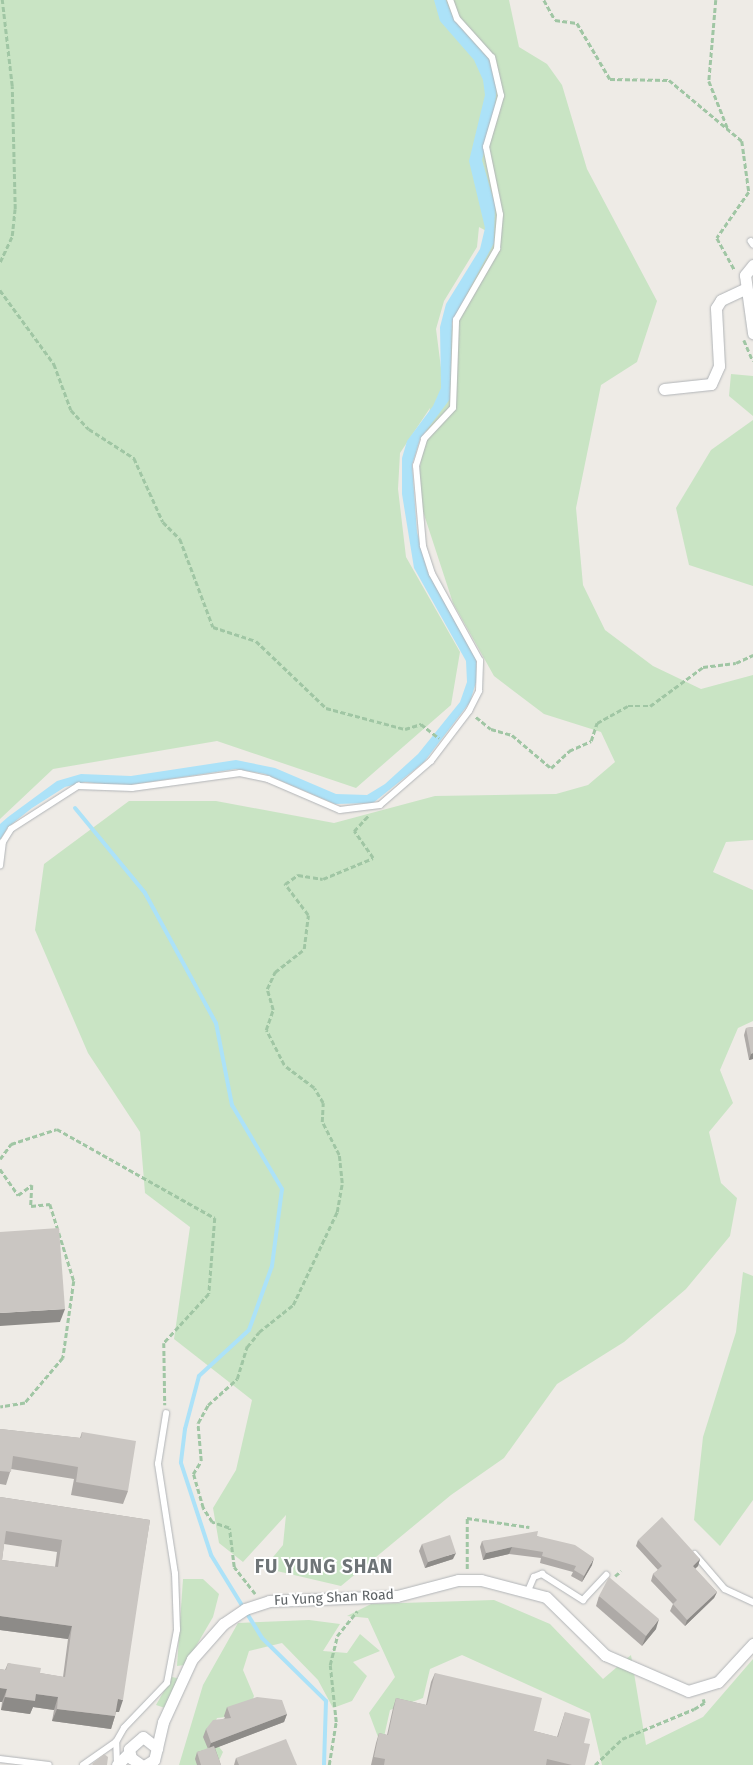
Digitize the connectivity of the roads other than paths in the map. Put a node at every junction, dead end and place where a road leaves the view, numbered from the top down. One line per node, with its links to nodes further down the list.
1 (450, 0): 6 (lane)
2 (753, 266): 3 (street)
3 (745, 289): 4 (street); 5 (street)
4 (753, 333)
5 (664, 389)
6 (0, 866)
7 (166, 1414): 15 (lane)
8 (690, 1549): 11 (lane)
9 (606, 1575): 10 (lane)
10 (528, 1591): 12 (street, Fu Yung Shan Road); 13 (street, Fu Yung Shan Road)
11 (753, 1602)
12 (753, 1644)
13 (163, 1722): 14 (street, Fu Yung Shan Road); 16 (street, Fu Yung Shan Road)
14 (143, 1737): 16 (street); 18 (street, Fu Yung Shan Road)
15 (116, 1742): 20 (lane); 21 (lane)
16 (157, 1748): 22 (street, Fu Yung Shan Road)
17 (0, 1759): 19 (lane)
18 (132, 1761): 21 (street, Fu Yung Shan Road)
19 (49, 1765)
20 (83, 1765)
21 (117, 1765)
22 (146, 1765)

